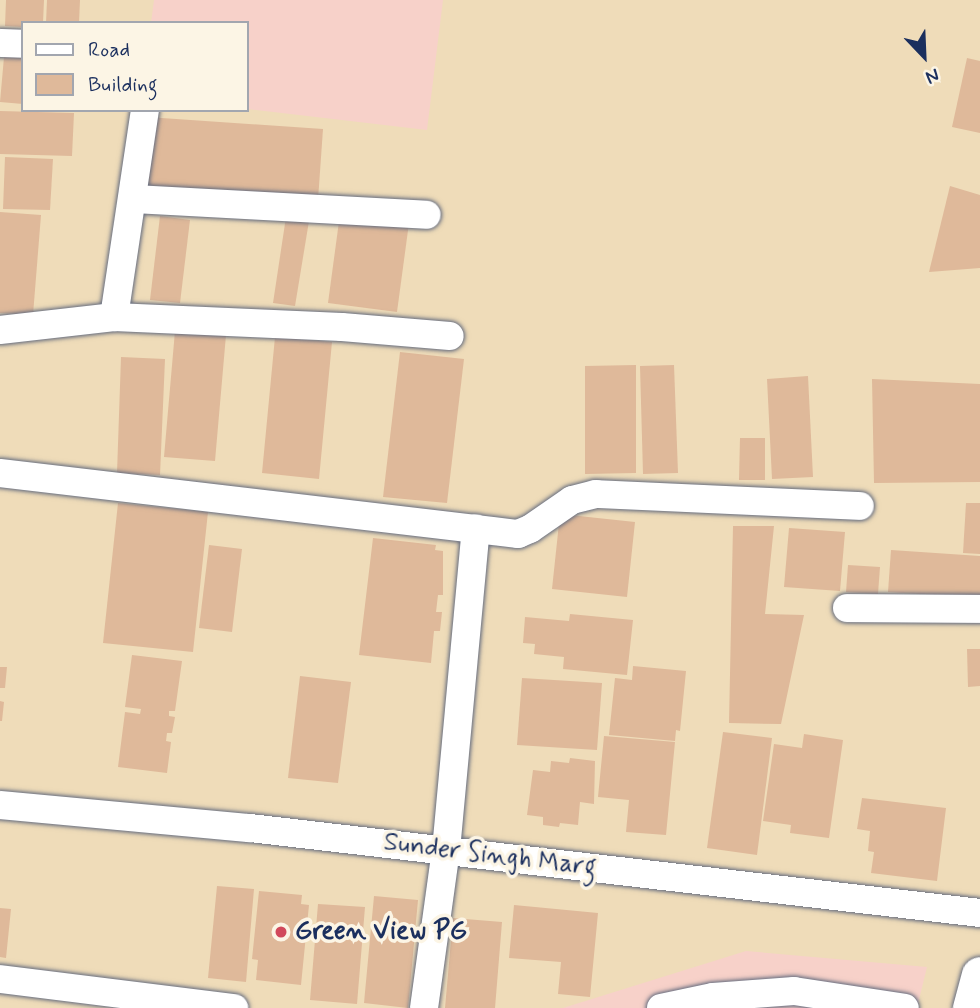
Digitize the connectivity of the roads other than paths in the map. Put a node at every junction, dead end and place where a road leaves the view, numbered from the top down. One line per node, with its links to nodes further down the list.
1 (0, 43): 2 (street)
2 (21, 44)
3 (145, 112): 4 (street)
4 (134, 199): 5 (street); 6 (street)
5 (427, 215)
6 (114, 317): 7 (street); 8 (street)
7 (0, 330)
8 (450, 336)
9 (0, 473): 11 (street)
10 (860, 506): 11 (street)
11 (476, 528): 15 (street)
12 (847, 608): 13 (street)
13 (980, 608)
14 (0, 806): 15 (street, Sunder Singh Marg)
15 (446, 850): 16 (street, Sunder Singh Marg); 21 (street)
16 (980, 914)
17 (980, 975): 23 (main road)
18 (0, 979): 20 (street)
19 (665, 1007): 22 (street)
20 (234, 1008)
21 (424, 1008)
22 (905, 1008)
23 (971, 1008)

